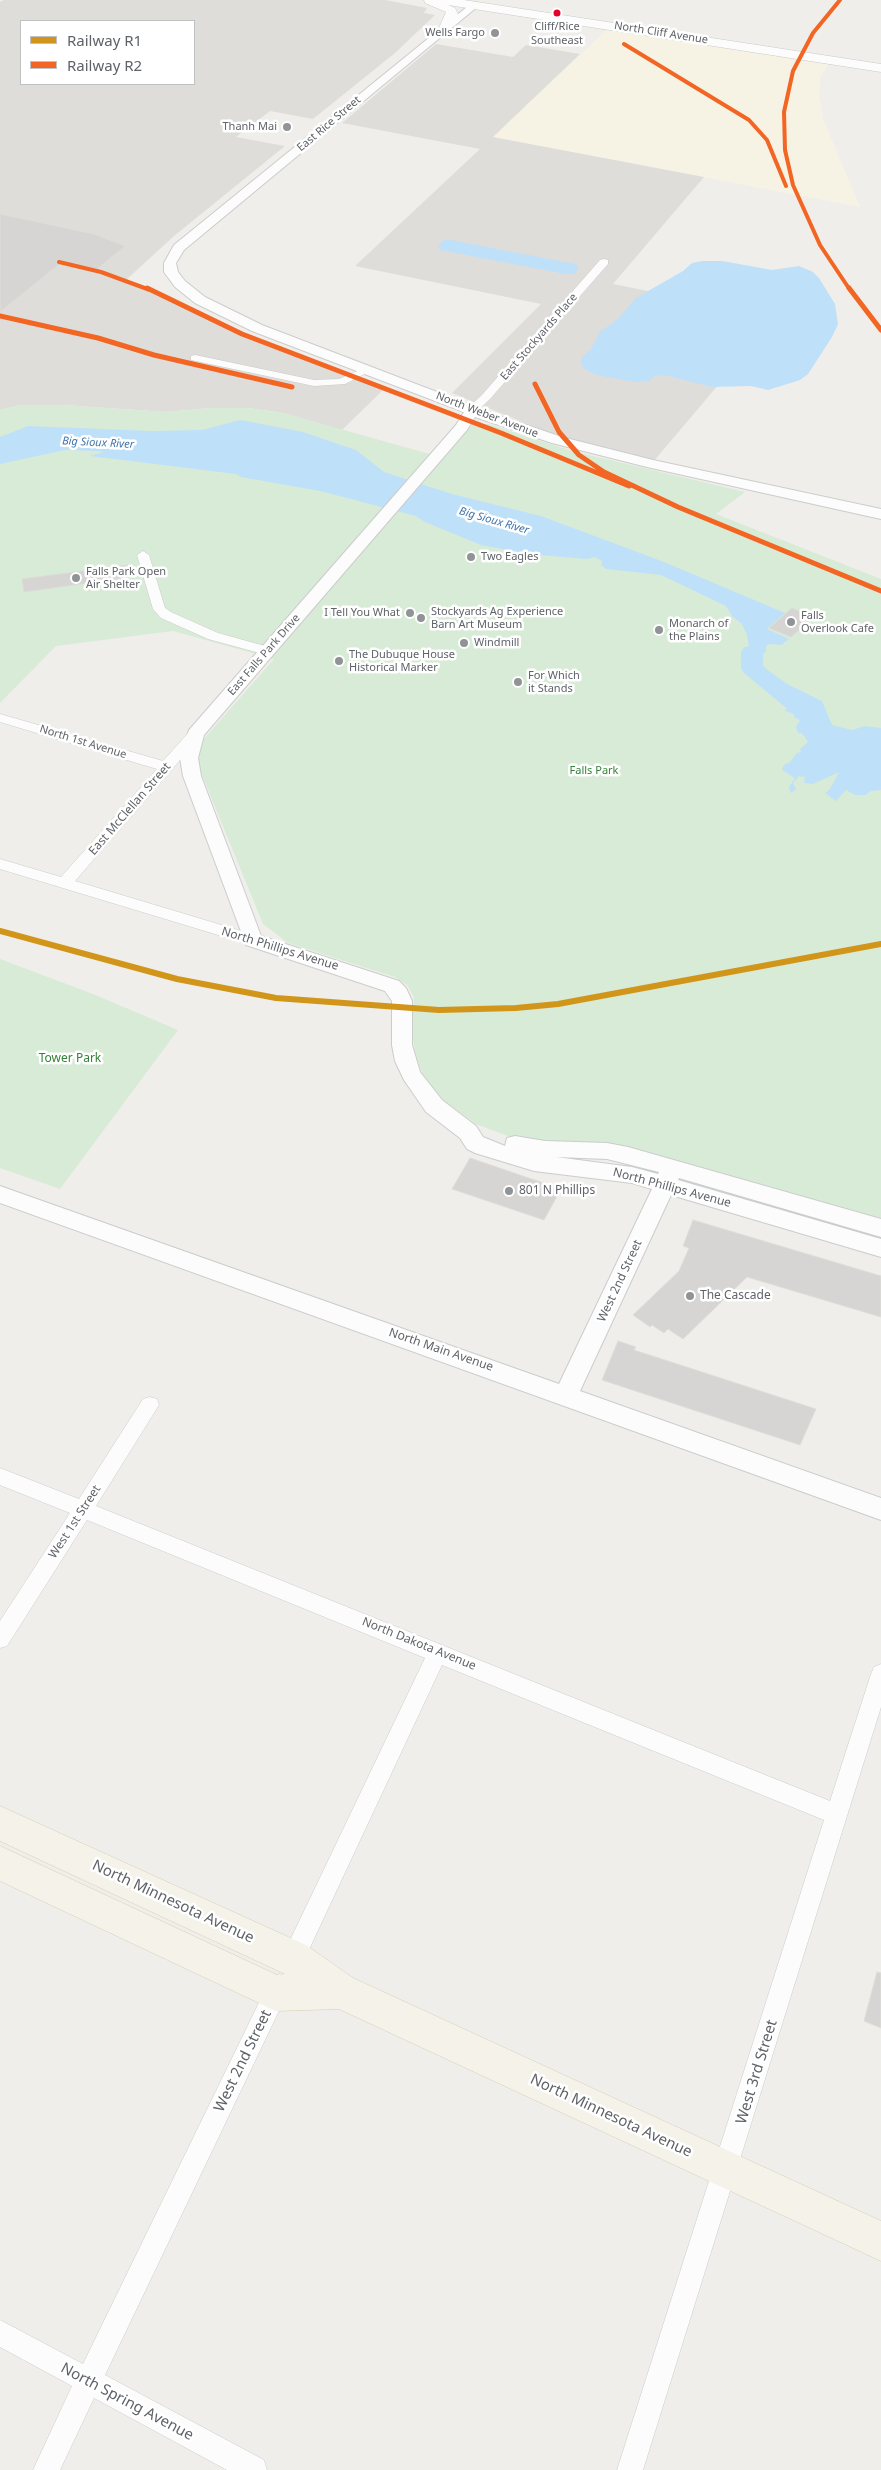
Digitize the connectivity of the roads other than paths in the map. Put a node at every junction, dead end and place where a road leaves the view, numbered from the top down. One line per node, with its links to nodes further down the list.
1 (426, 0): 4 (main road)
2 (441, 0): 3 (main road, North Cliff Avenue)
3 (476, 3): 4 (street, East Rice Street); 5 (main road, North Cliff Avenue)
4 (445, 28): 6 (street, East Rice Street)
5 (881, 68)
6 (179, 248): 9 (street, North Weber Avenue)
7 (604, 262): 10 (street, East Stockyards Place)
8 (195, 358): 9 (street)
9 (367, 370): 10 (street, North Weber Avenue)
10 (472, 410): 11 (street, North Weber Avenue); 13 (street, East Falls Park Drive)
11 (881, 514)
12 (143, 555): 13 (street)
13 (267, 651): 15 (street, East Falls Park Drive)
14 (0, 718): 16 (street, North 1st Avenue)
15 (195, 734): 16 (street, East McClellan Street); 19 (street, East Falls Park Drive)
16 (167, 767): 18 (street, East McClellan Street)
17 (0, 864): 18 (street, North Phillips Avenue)
18 (64, 884): 19 (street, North Phillips Avenue)
19 (253, 940): 20 (street, North Phillips Avenue)
20 (669, 1176): 22 (street, North Phillips Avenue); 23 (street, North Phillips Avenue); 24 (street, West 2nd Street)
21 (0, 1194): 24 (street, North Main Avenue)
22 (881, 1228)
23 (881, 1248)
24 (566, 1395): 27 (street, North Main Avenue)
25 (150, 1405): 28 (street, West 1st Street)
26 (0, 1476): 28 (street, North Dakota Avenue)
27 (881, 1509)
28 (83, 1510): 29 (street, West 1st Street); 30 (street, North Dakota Avenue)
29 (0, 1639)
30 (438, 1652): 32 (street, North Dakota Avenue); 35 (street, West 2nd Street)
31 (881, 1674): 32 (street, West 3rd Street)
32 (837, 1815): 38 (street, West 3rd Street)
33 (0, 1823): 35 (main road, North Minnesota Avenue)
34 (0, 1863): 37 (main road, North Minnesota Avenue)
35 (293, 1958): 36 (main road, North Minnesota Avenue); 37 (street, West 2nd Street)
36 (340, 1991): 37 (main road, North Minnesota Avenue); 38 (main road, North Minnesota Avenue)
37 (276, 1993): 41 (street, West 2nd Street)
38 (726, 2169): 39 (main road, North Minnesota Avenue); 44 (street, West 3rd Street)
39 (881, 2241)
40 (0, 2333): 41 (street, North Spring Avenue)
41 (88, 2381): 42 (street, West 2nd Street); 43 (street, North Spring Avenue)
42 (46, 2470)
43 (254, 2470)
44 (630, 2470)

